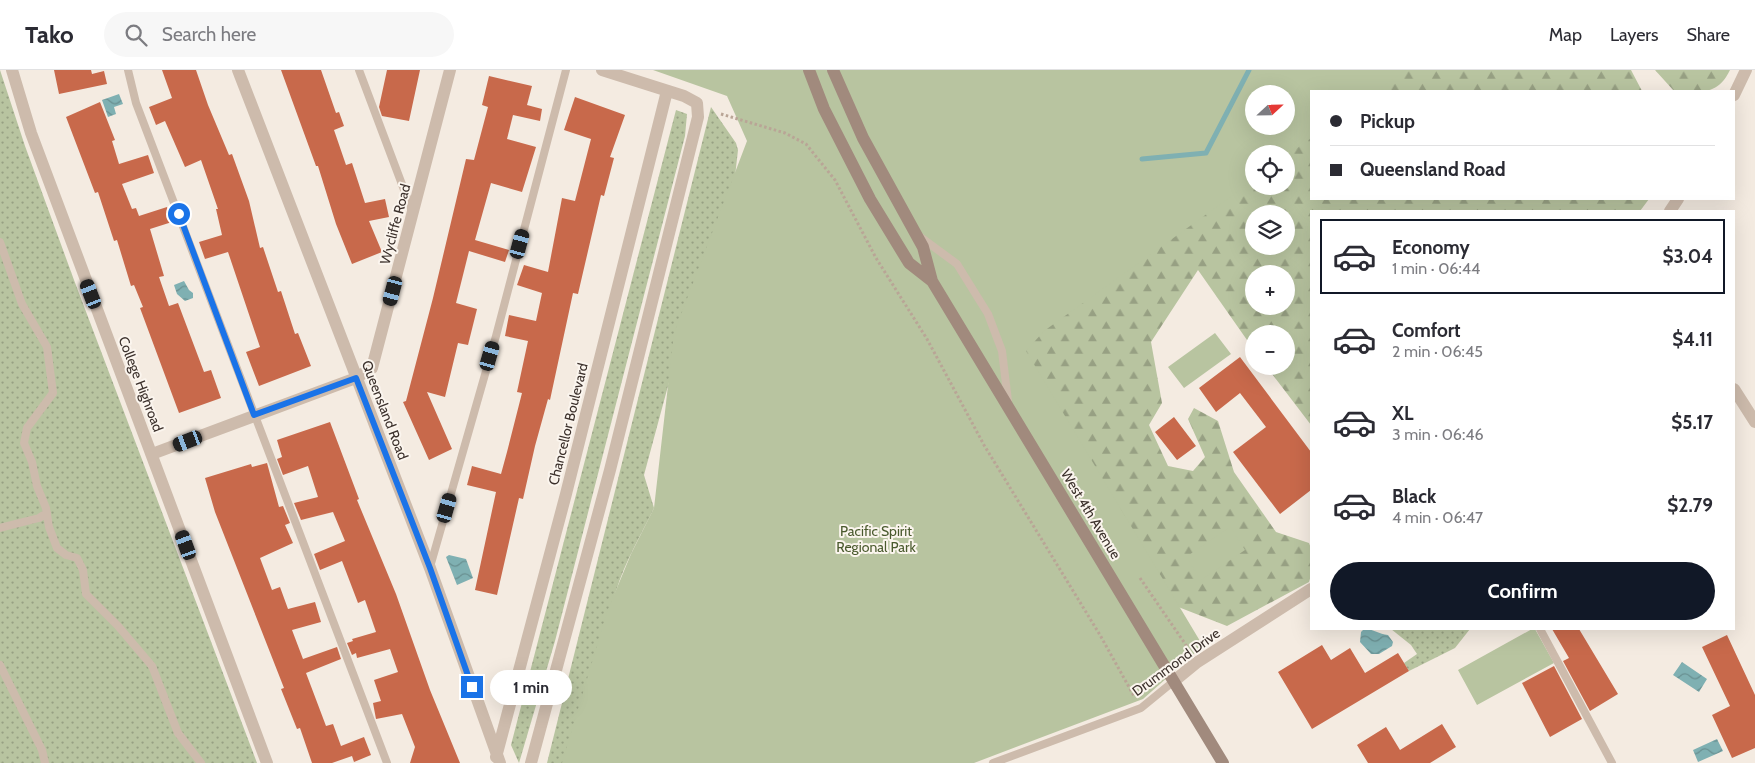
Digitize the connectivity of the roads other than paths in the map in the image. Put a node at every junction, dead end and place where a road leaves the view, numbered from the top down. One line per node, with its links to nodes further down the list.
1 (12, 70): 22 (street, College Highroad)
2 (128, 70): 20 (lane)
3 (238, 70): 17 (street, Queensland Road)
4 (359, 70): 13 (lane)
5 (450, 70): 13 (street, Wycliffe Road)
6 (566, 70): 25 (lane)
7 (602, 70): 11 (street)
8 (809, 70): 16 (main road)
9 (833, 70): 14 (main road)
10 (1746, 70): 12 (street)
11 (668, 91): 30 (street, Chancellor Boulevard); 35 (street)
12 (1735, 93)
13 (413, 215): 17 (street, Wycliffe Road)
14 (916, 234): 16 (main road); 19 (lane)
15 (0, 242): 23 (lane)
16 (932, 281): 19 (main road, West 4th Avenue)
17 (356, 378): 20 (street); 25 (street, Queensland Road)
18 (1735, 390): 21 (street)
19 (1008, 408): 29 (main road, West 4th Avenue)
20 (254, 415): 22 (street); 34 (lane)
21 (1755, 422)
22 (152, 454): 33 (street, College Highroad)
23 (46, 513): 24 (lane); 32 (lane)
24 (0, 528)
25 (430, 568): 30 (street, Queensland Road)
26 (1310, 590): 29 (street, Drummond Drive)
27 (1541, 630): 38 (lane)
28 (0, 665): 31 (lane)
29 (1174, 681): 36 (lane, Drummond Drive); 37 (main road, West 4th Avenue)
30 (497, 760)
31 (45, 763)
32 (202, 763)
33 (267, 763)
34 (387, 763)
35 (531, 763)
36 (994, 763)
37 (1223, 763)
38 (1612, 763)

